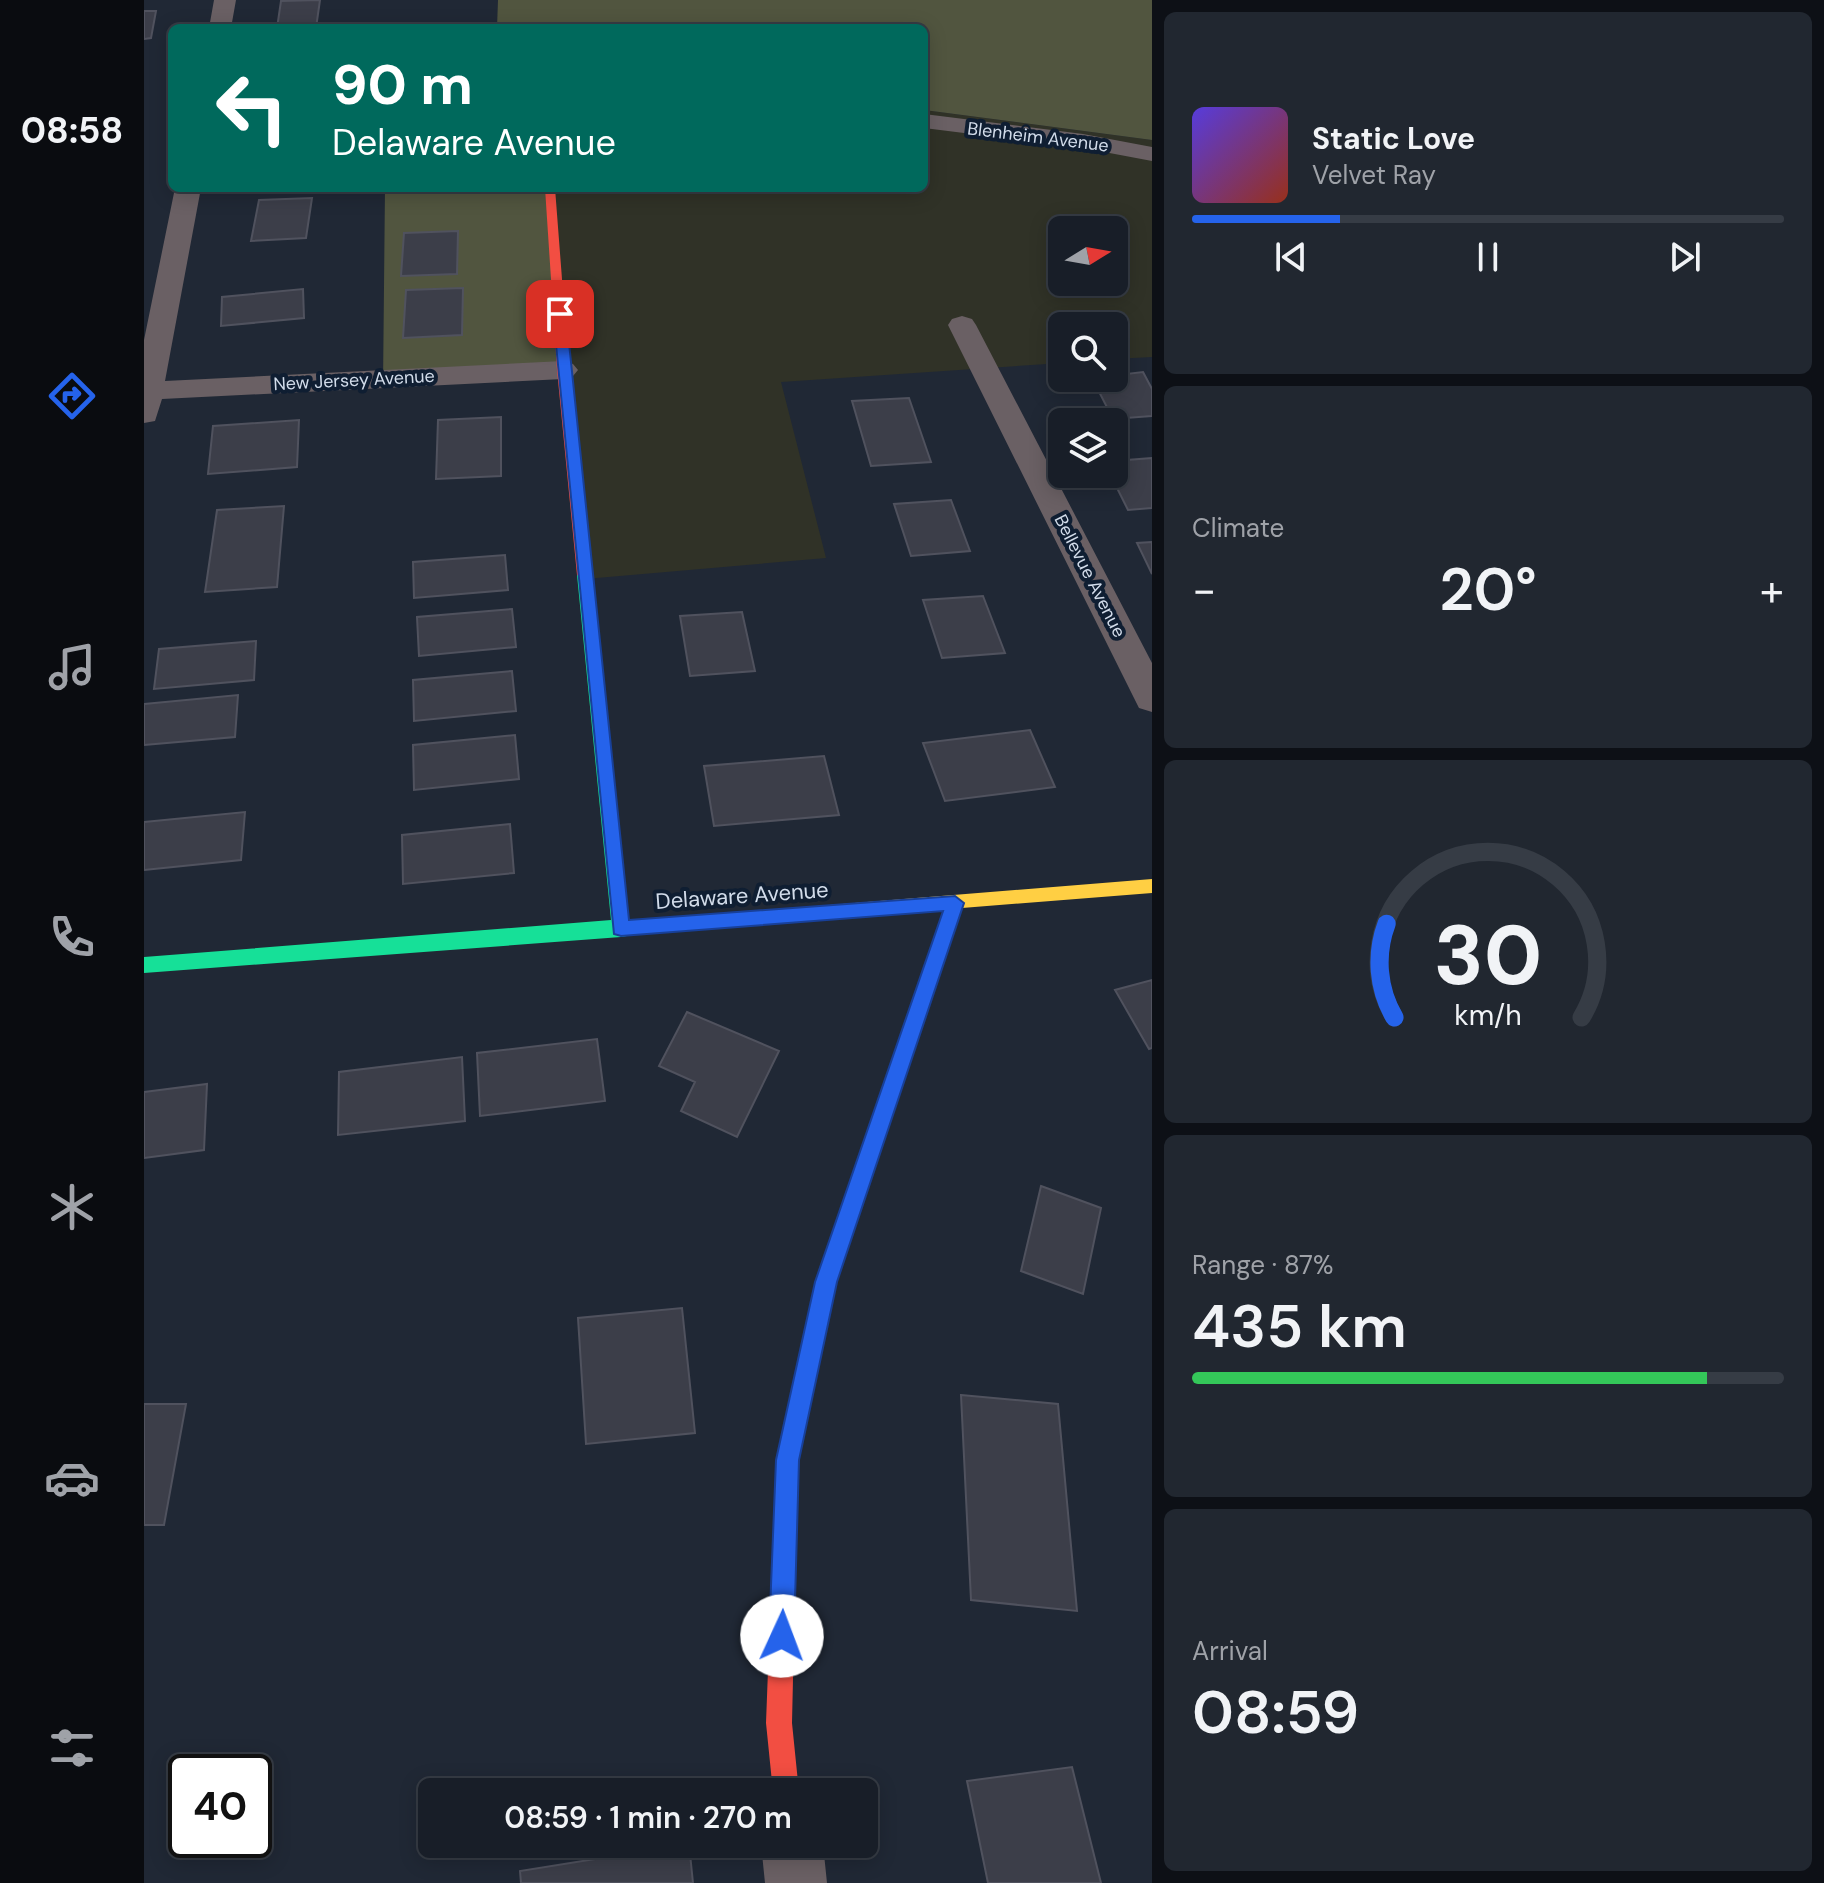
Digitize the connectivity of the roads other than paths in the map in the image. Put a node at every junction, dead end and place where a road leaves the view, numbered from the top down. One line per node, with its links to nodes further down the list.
1 (225, 0): 2 (street)
2 (221, 24)
3 (928, 122): 4 (street, Blenheim Avenue)
4 (1152, 154)
5 (187, 192): 9 (street)
6 (550, 192): 8 (street)
7 (962, 325): 10 (street, Bellevue Avenue)
8 (563, 370): 9 (street, New Jersey Avenue); 13 (street)
9 (146, 399)
10 (1152, 698)
11 (1152, 886): 12 (street, Delaware Avenue)
12 (955, 903): 13 (street, Delaware Avenue); 15 (street)
13 (621, 929): 14 (street, Delaware Avenue)
14 (144, 965)
15 (785, 1778)
16 (793, 1858): 17 (street)
17 (796, 1883)

